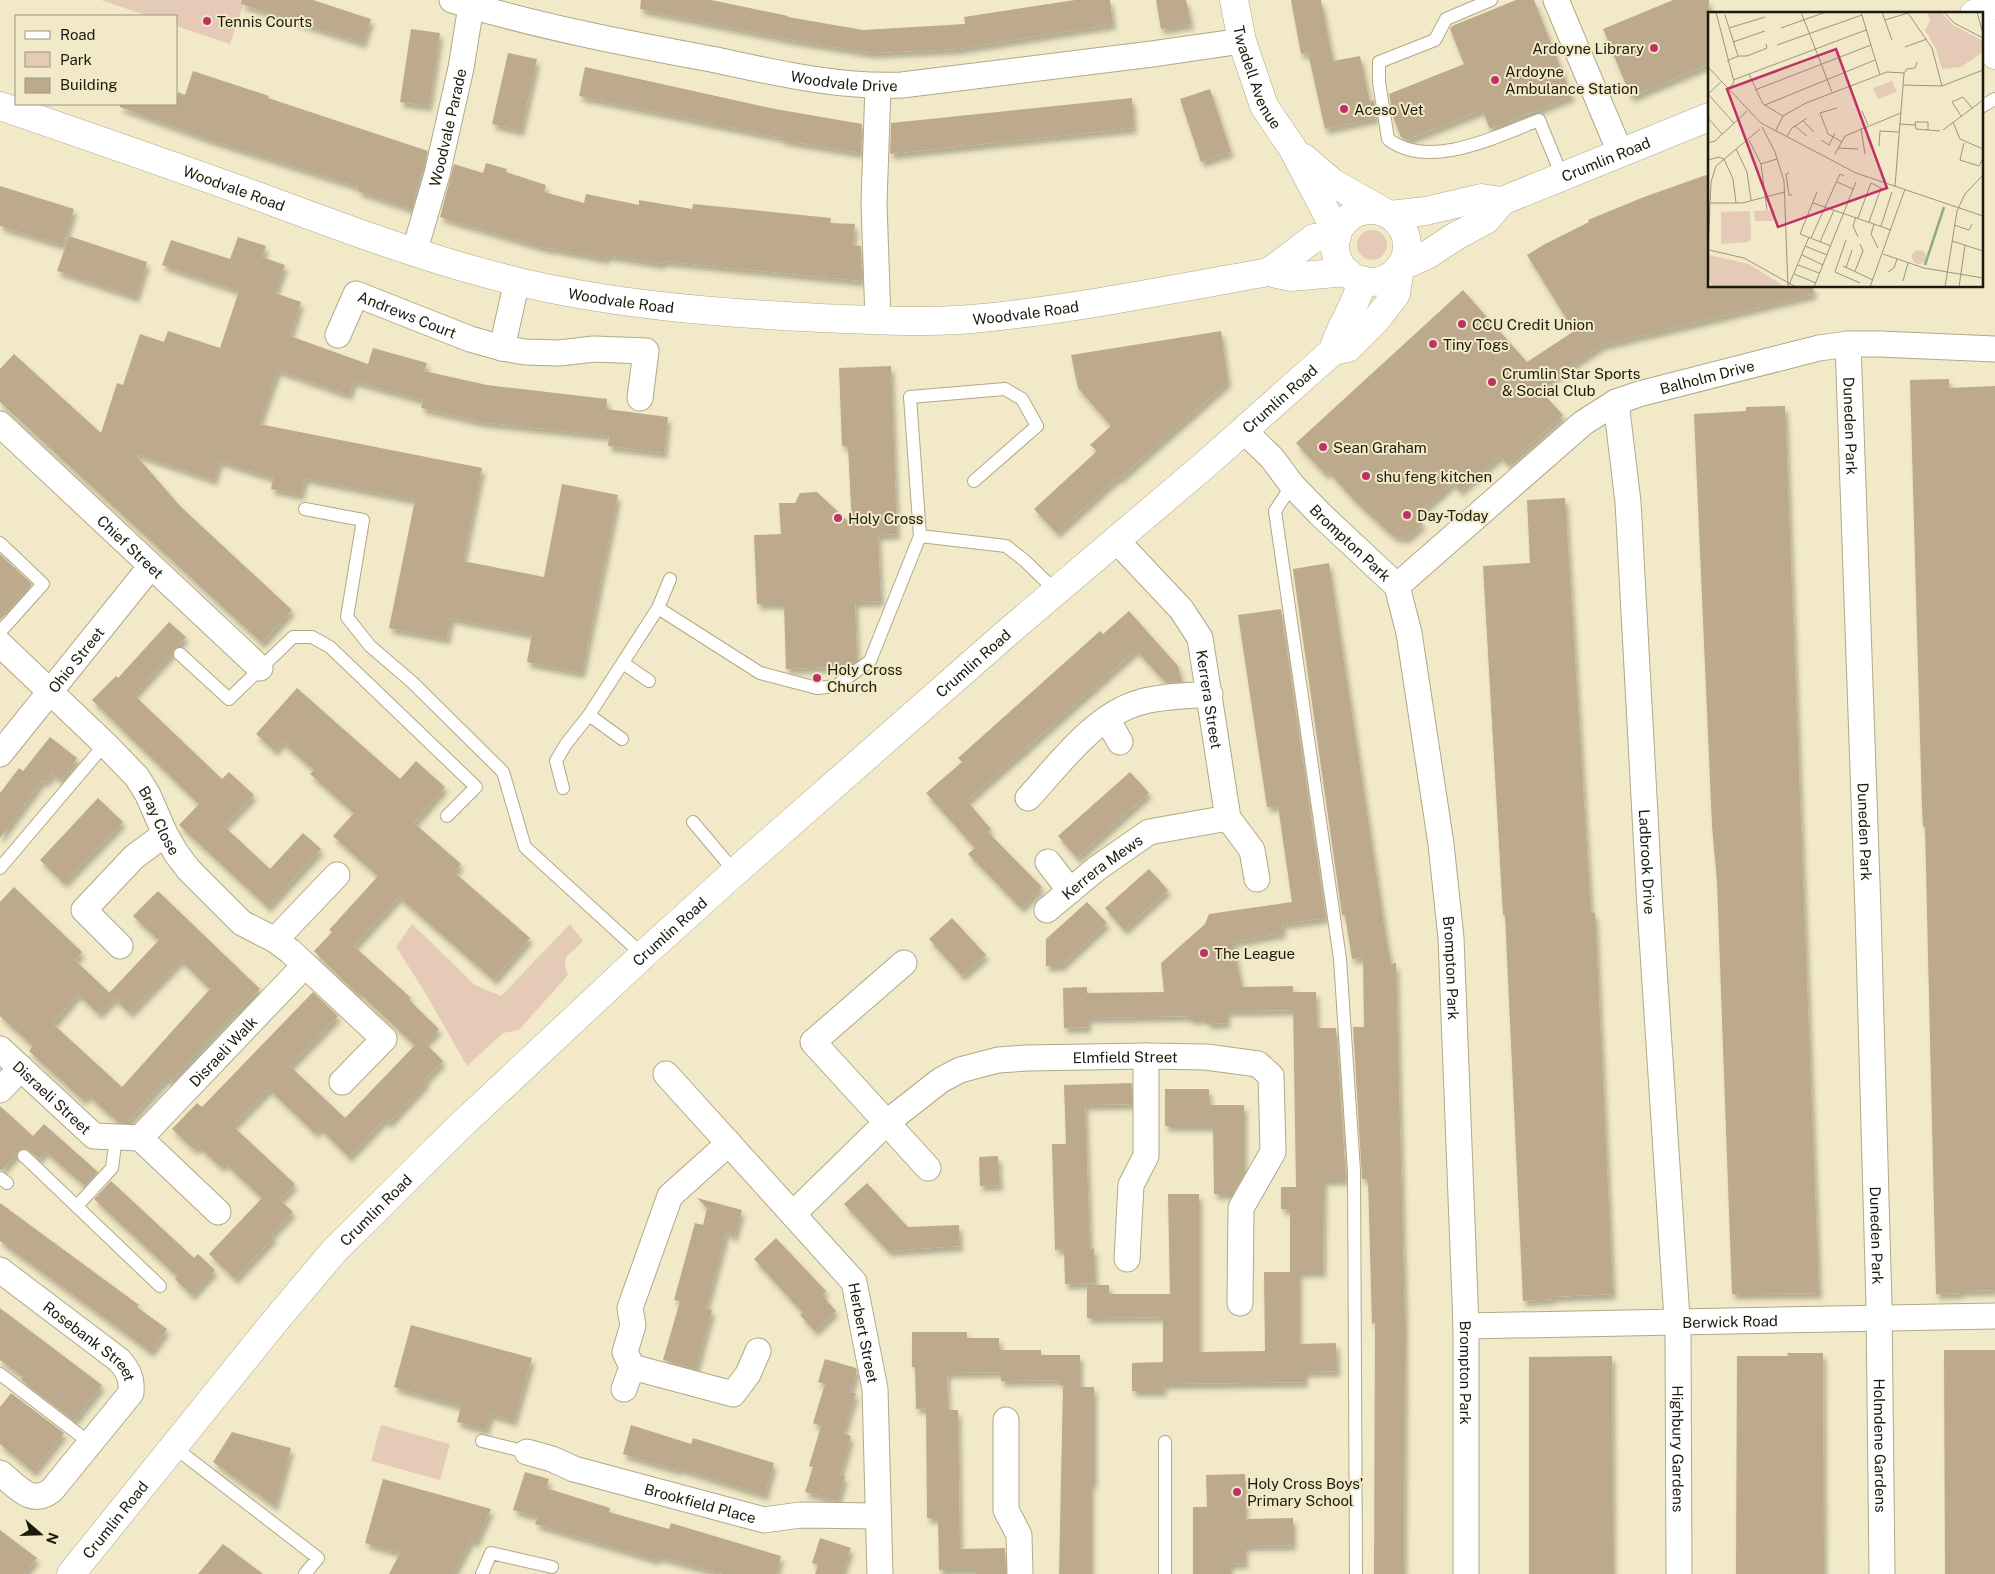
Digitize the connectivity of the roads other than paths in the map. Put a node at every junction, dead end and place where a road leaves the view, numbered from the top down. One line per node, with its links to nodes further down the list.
1 (1234, 0): 6 (main road, Twadell Avenue)
2 (1491, 0): 15 (lane)
3 (1556, 0): 14 (street)
4 (465, 2): 8 (street, Woodvale Drive); 19 (street, Woodvale Parade)
5 (1982, 16): 7 (main road)
6 (1242, 40): 8 (street, Woodvale Drive); 13 (main road, Twadell Avenue)
7 (1995, 55)
8 (878, 86): 24 (street)
9 (1995, 98): 11 (lane)
10 (0, 106): 19 (main road, Woodvale Road)
11 (1982, 106)
12 (1708, 117): 14 (main road, Crumlin Road)
13 (1293, 149): 17 (main road, Twadell Avenue); 18 (main road, Twadell Avenue)
14 (1620, 152): 15 (main road, Crumlin Road)
15 (1562, 176): 16 (main road, Crumlin Road)
16 (1502, 201): 17 (main road, Crumlin Road); 20 (main road, Crumlin Road)
17 (1387, 213): 18 (main road); 20 (main road)
18 (1337, 235): 21 (main road, Woodvale Road); 22 (main road)
19 (414, 252): 23 (main road, Woodvale Road)
20 (1400, 267): 22 (main road); 29 (main road, Crumlin Road)
21 (1269, 272): 22 (main road, Woodvale Road); 24 (main road, Woodvale Road)
22 (1354, 276): 29 (main road, Crumlin Road)
23 (517, 281): 24 (main road, Woodvale Road); 27 (street)
24 (878, 320)
25 (338, 335): 27 (street, Andrews Court)
26 (1848, 344): 28 (street, Balholm Drive); 31 (street, Balholm Drive); 96 (street, Duneden Park)
27 (502, 348): 30 (street, Andrews Court)
28 (1995, 348)
29 (1333, 351): 33 (main road, Crumlin Road)
30 (640, 398)
31 (1616, 402): 42 (street, Balholm Drive); 97 (street, Ladbrook Drive)
32 (0, 424): 40 (street, Chief Street)
33 (1243, 430): 35 (street, Brompton Park); 38 (main road, Crumlin Road)
34 (974, 481): 37 (lane)
35 (1292, 485): 42 (street, Brompton Park); 116 (lane)
36 (305, 508): 74 (lane)
37 (920, 536): 43 (lane); 44 (lane)
38 (1117, 541): 43 (main road, Crumlin Road); 52 (street, Kerrera Street)
39 (0, 543): 45 (lane)
40 (151, 566): 49 (street, Chief Street); 51 (street, Ohio Street)
41 (670, 580): 44 (lane)
42 (1397, 586): 98 (street, Brompton Park)
43 (1056, 592): 67 (main road, Crumlin Road)
44 (658, 608): 48 (lane)
45 (0, 632)
46 (0, 644): 51 (street, Bray Close)
47 (180, 654): 49 (lane)
48 (623, 663): 50 (lane); 53 (lane)
49 (260, 668): 61 (lane)
50 (649, 681)
51 (50, 692): 57 (street, Bray Close); 58 (street, Ohio Street)
52 (1210, 694): 54 (street); 63 (street, Kerrera Street)
53 (589, 715): 55 (lane); 59 (lane)
54 (1107, 719): 56 (street); 60 (street)
55 (622, 739)
56 (1120, 742)
57 (105, 744): 64 (street, Bray Close); 66 (lane)
58 (0, 754)
59 (563, 788)
60 (1028, 798)
61 (447, 816)
62 (693, 822): 67 (lane)
63 (1232, 822): 69 (street); 70 (street, Kerrera Mews)
64 (165, 834): 72 (street, Bray Close); 73 (street)
65 (1048, 862): 70 (street)
66 (0, 868)
67 (735, 872): 74 (main road, Crumlin Road)
68 (337, 876): 72 (street)
69 (1257, 879)
70 (1070, 891): 71 (street, Kerrera Mews)
71 (1047, 910)
72 (275, 940): 76 (street, Bray Close)
73 (120, 946)
74 (643, 955): 105 (main road, Crumlin Road)
75 (904, 962): 83 (street)
76 (305, 965): 81 (street, Bray Close); 84 (street, Disraeli Walk)
77 (0, 1049): 79 (street, Disraeli Street)
78 (1146, 1056): 83 (street, Elmfield Street); 91 (street); 94 (street, Elmfield Street)
79 (21, 1068): 82 (street); 84 (street, Disraeli Street)
80 (666, 1074): 85 (street, Herbert Street)
81 (342, 1082)
82 (0, 1090)
83 (886, 1123): 87 (street); 90 (street, Elmfield Street)
84 (128, 1137): 88 (lane); 89 (street)
85 (729, 1143): 90 (street, Herbert Street); 99 (street)
86 (24, 1156): 88 (lane)
87 (928, 1168)
88 (77, 1206): 93 (lane)
89 (218, 1212)
90 (793, 1214): 108 (street, Herbert Street)
91 (1127, 1259)
92 (0, 1270): 104 (street, Rosebank Street)
93 (160, 1286)
94 (1240, 1302)
95 (1995, 1316): 96 (street, Berwick Road)
96 (1878, 1318): 97 (street, Berwick Road); 119 (street, Holmdene Gardens)
97 (1677, 1323): 98 (street, Berwick Road); 118 (street, Highbury Gardens)
98 (1466, 1326): 117 (street, Brompton Park)
99 (758, 1351)
100 (0, 1374): 104 (lane)
101 (1006, 1420): 114 (street)
102 (482, 1441): 106 (lane)
103 (1165, 1442): 115 (lane)
104 (90, 1443): 107 (street, Rosebank Street)
105 (174, 1446): 110 (main road, Crumlin Road); 111 (lane)
106 (528, 1452): 108 (street, Brookfield Place)
107 (9, 1483)
108 (878, 1516): 113 (street, Herbert Street)
109 (552, 1567): 112 (lane)
110 (71, 1574)
111 (305, 1574)
112 (482, 1574)
113 (880, 1574)
114 (1020, 1574)
115 (1166, 1574)
116 (1356, 1574)
117 (1466, 1574)
118 (1679, 1574)
119 (1882, 1574)

